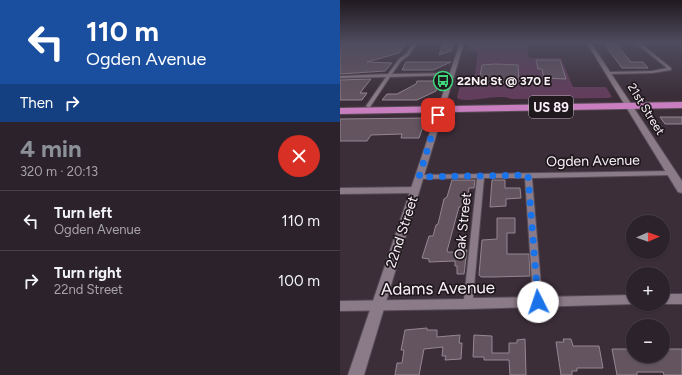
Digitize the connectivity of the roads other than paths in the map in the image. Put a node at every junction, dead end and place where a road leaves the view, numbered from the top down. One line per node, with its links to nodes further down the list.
1 (400, 60): 6 (street)
2 (456, 60): 7 (street, 22nd Street)
3 (601, 60): 5 (street, 21st Street)
4 (661, 60): 5 (street)
5 (609, 73): 12 (street, 21st Street)
6 (389, 74): 7 (street); 8 (street); 11 (street)
7 (452, 74): 14 (street, 22nd Street)
8 (340, 77)
9 (682, 105): 12 (main road, US 89)
10 (340, 106): 11 (main road, US 89)
11 (368, 106): 13 (main road, US 89)
12 (629, 106): 14 (main road, US 89); 16 (street, 21st Street)
13 (390, 109): 14 (main road, US 89); 15 (main road, US 89)
14 (441, 109): 19 (street, 22nd Street)
15 (340, 111)
16 (672, 173): 17 (street, Ogden Avenue); 20 (street, 21st Street)
17 (528, 175): 18 (street, Ogden Avenue); 26 (street)
18 (481, 176): 19 (street, Ogden Avenue); 27 (street, Oak Street)
19 (419, 177): 21 (street, 22nd Street)
20 (681, 187)
21 (415, 190): 22 (street); 28 (street, 22nd Street)
22 (340, 191)
23 (670, 299): 24 (street)
24 (682, 299)
25 (626, 300): 26 (street, Adams Avenue)
26 (538, 302): 27 (street, Adams Avenue)
27 (468, 304): 28 (street, Adams Avenue)
28 (378, 305): 29 (street, Adams Avenue); 30 (street, 22nd Street)
29 (340, 306)
30 (356, 375)

